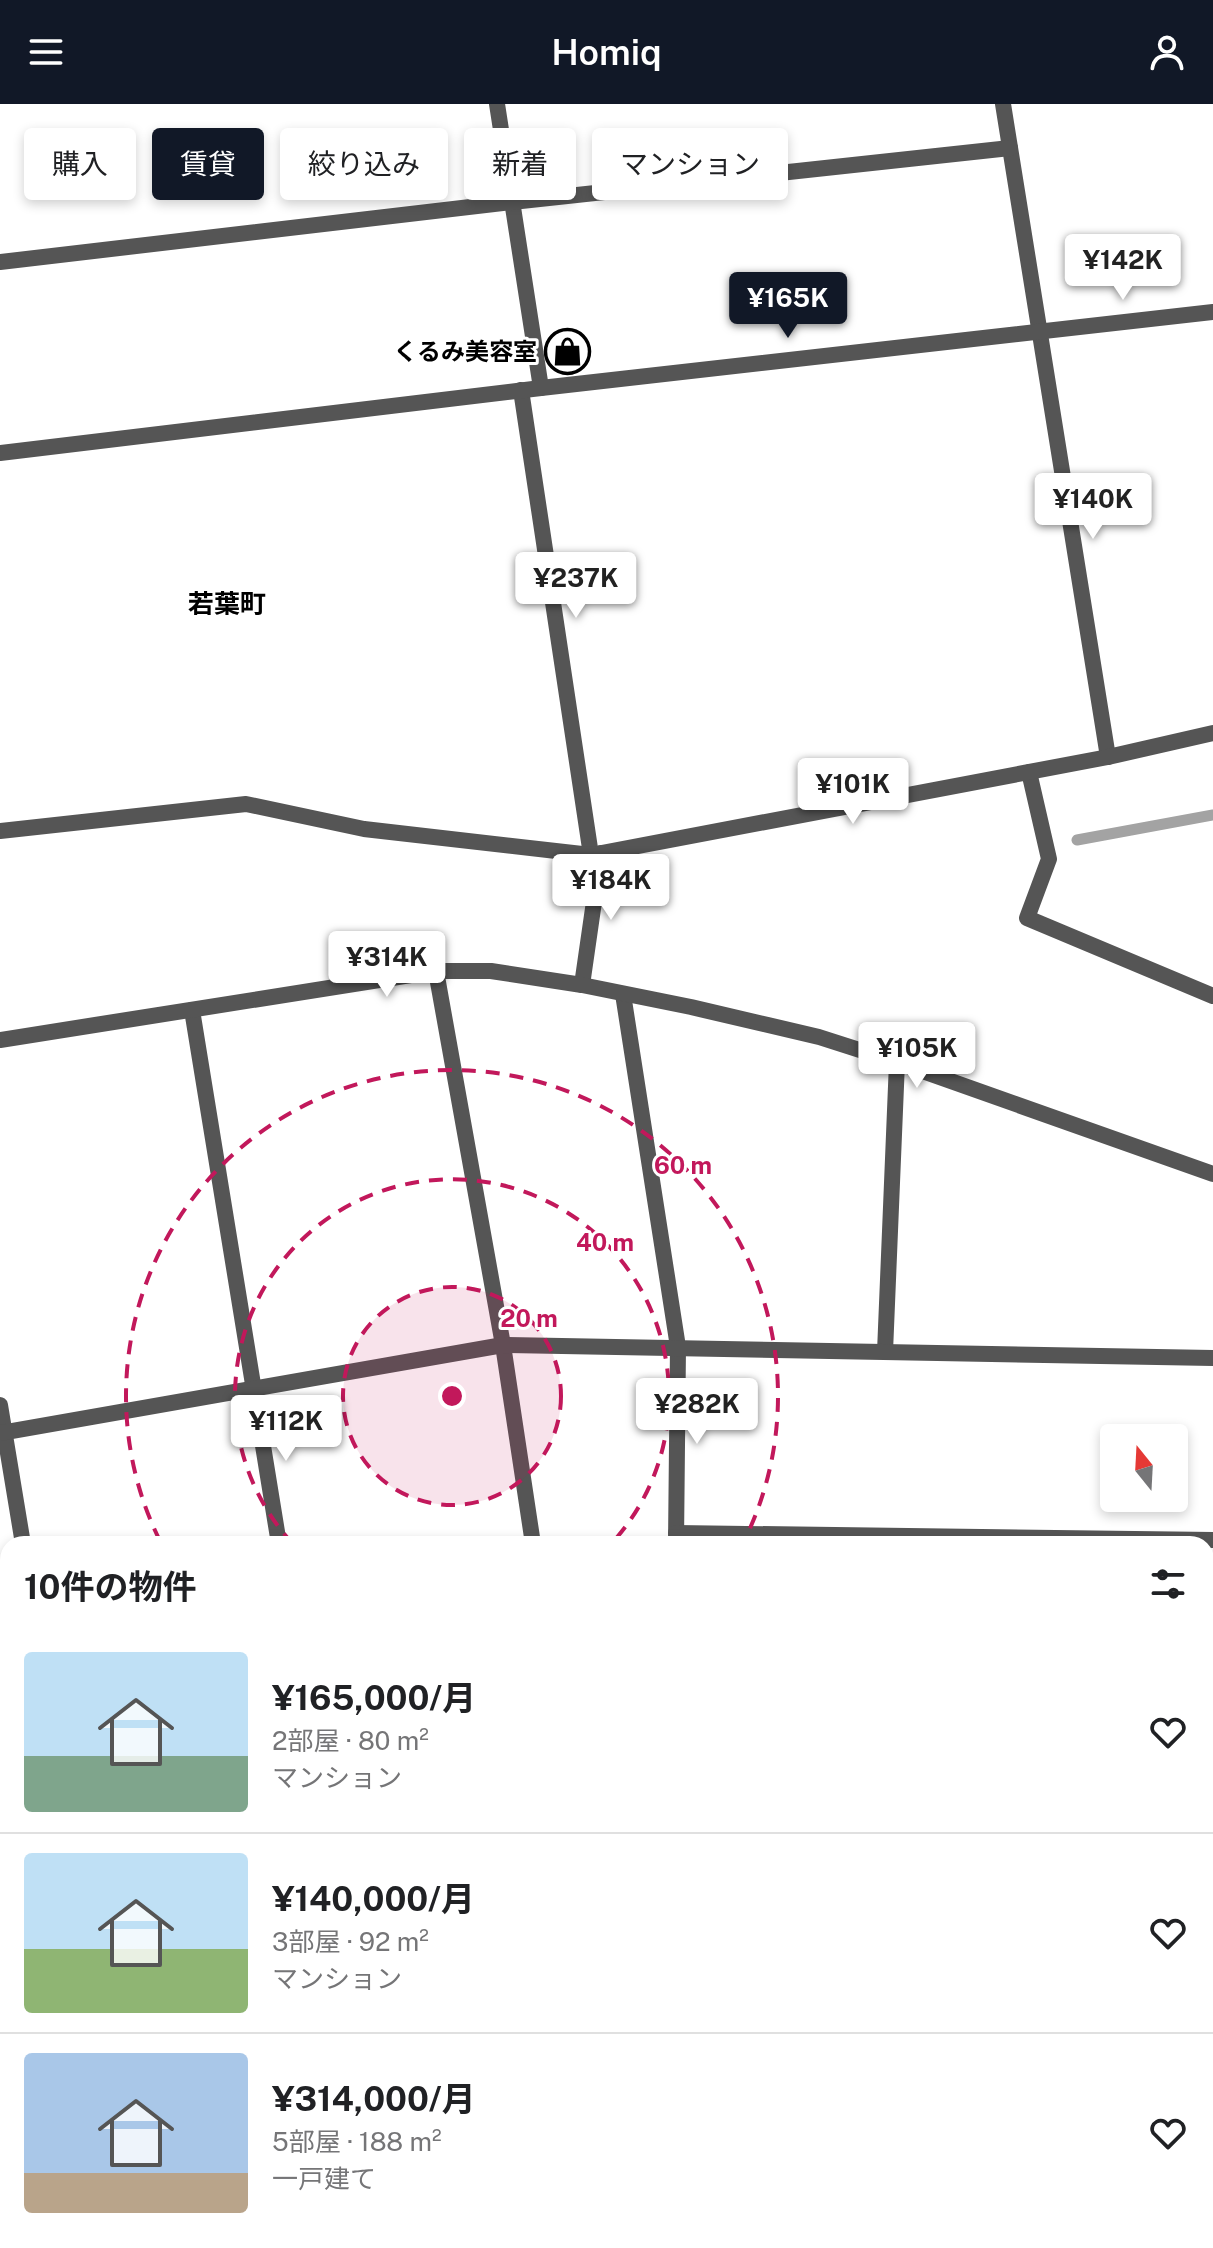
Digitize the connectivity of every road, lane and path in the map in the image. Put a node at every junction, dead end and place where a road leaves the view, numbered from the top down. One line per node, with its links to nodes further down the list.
1 (497, 104): 4 (street)
2 (1003, 104): 3 (street)
3 (1010, 148): 4 (street); 7 (street)
4 (512, 202): 5 (street); 8 (street)
5 (0, 262)
6 (1213, 312): 7 (street)
7 (1038, 332): 8 (street); 12 (street)
8 (541, 388): 9 (street)
9 (521, 390): 10 (street); 15 (street)
10 (0, 453)
11 (1213, 733): 12 (street)
12 (1108, 757): 13 (street)
13 (1029, 772): 15 (street); 19 (street)
14 (0, 831): 15 (street)
15 (596, 854): 17 (street)
16 (436, 971): 17 (street); 20 (street); 24 (street)
17 (582, 985): 18 (street)
18 (623, 994): 22 (street); 25 (street)
19 (1213, 996)
20 (192, 1010): 21 (street); 28 (street)
21 (0, 1040)
22 (897, 1062): 23 (street); 26 (street)
23 (1213, 1174)
24 (503, 1345): 25 (street); 28 (street); 33 (street)
25 (678, 1347): 26 (street); 34 (street)
26 (885, 1352): 27 (street)
27 (1213, 1358)
28 (253, 1389): 30 (street); 32 (street)
29 (0, 1405): 30 (street)
30 (2, 1432): 31 (street)
31 (22, 1536)
32 (278, 1536)
33 (532, 1536)
34 (676, 1536)

